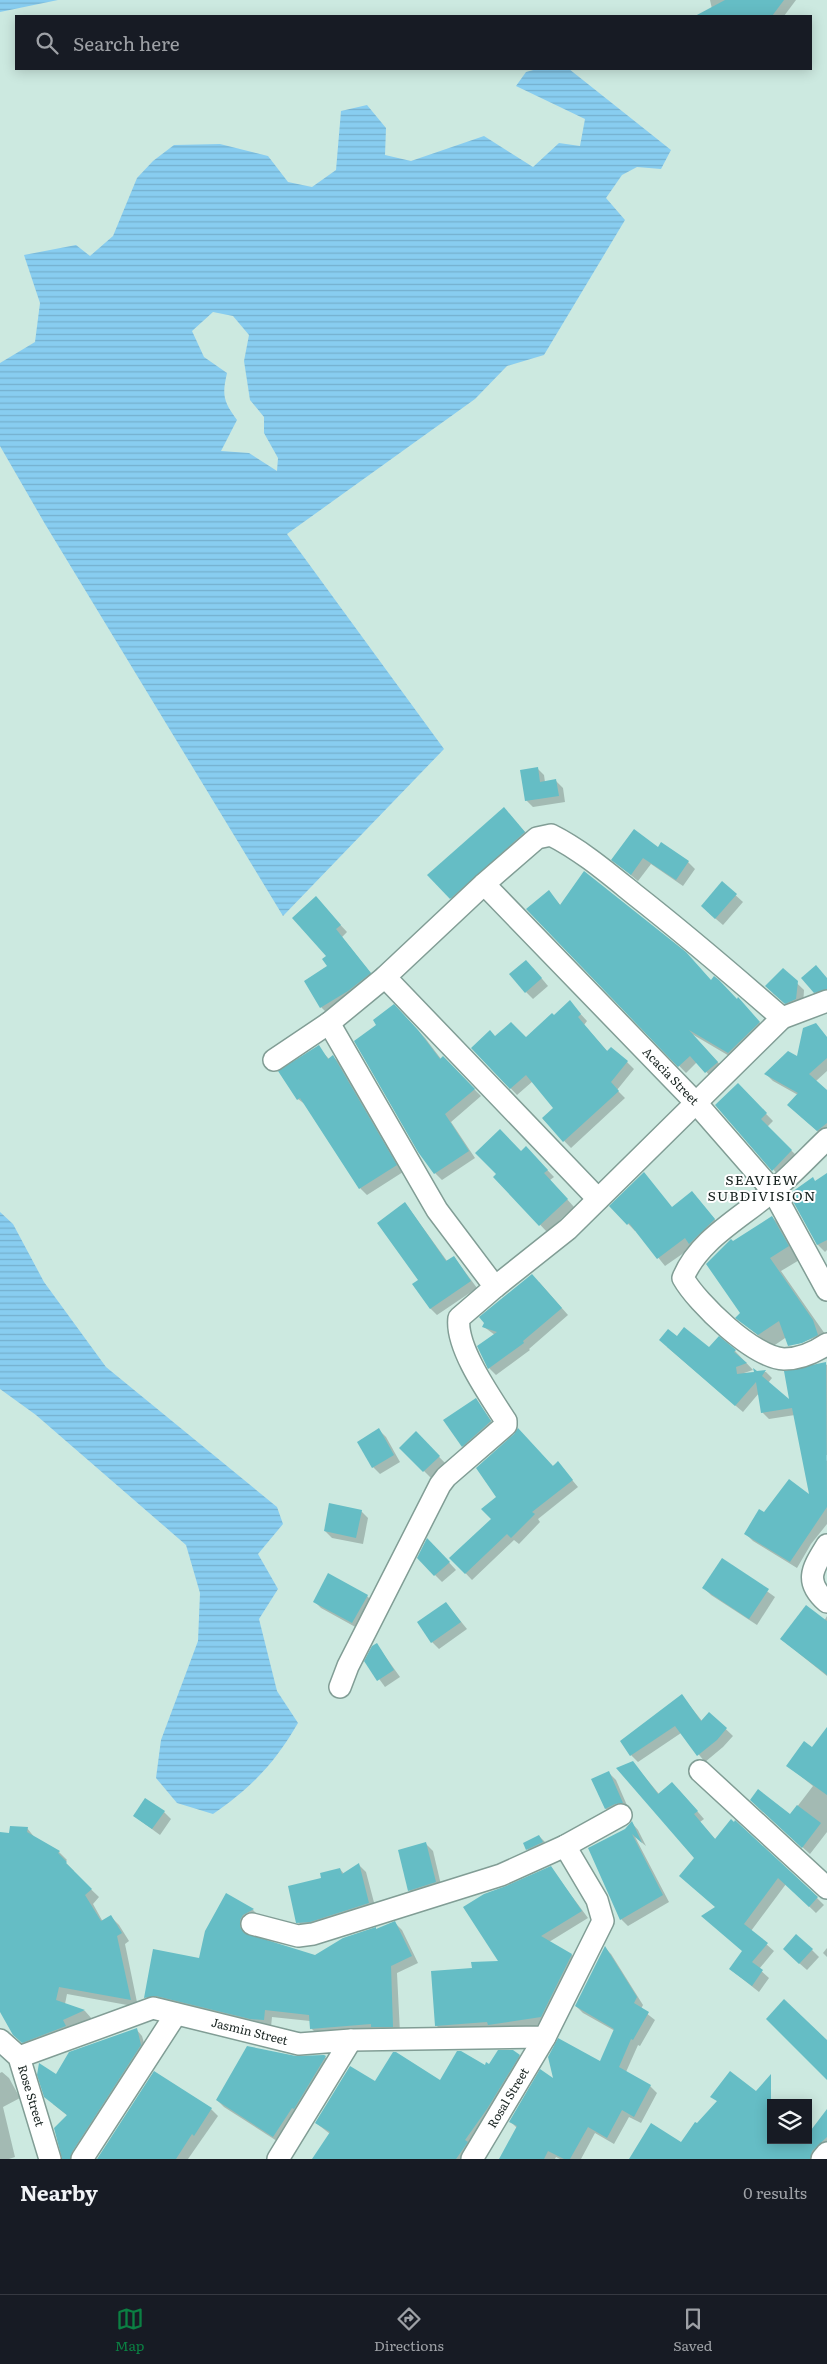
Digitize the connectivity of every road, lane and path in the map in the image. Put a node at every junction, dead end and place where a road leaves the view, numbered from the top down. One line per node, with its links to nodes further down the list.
1 (484, 884): 2 (street); 4 (street); 7 (street, Acacia Street)
2 (385, 977): 5 (street); 10 (street)
3 (827, 1001): 4 (street)
4 (782, 1018): 7 (street)
5 (329, 1024): 6 (street); 11 (street)
6 (274, 1060)
7 (697, 1104): 9 (street, Acacia Street); 10 (street)
8 (827, 1139): 9 (street)
9 (773, 1191): 12 (street, Acacia Street); 13 (street)
10 (598, 1199): 11 (street)
11 (495, 1287): 16 (street)
12 (827, 1290)
13 (827, 1344)
14 (827, 1544): 15 (street)
15 (827, 1602)
16 (340, 1687)
17 (700, 1771): 20 (street)
18 (621, 1815): 19 (street)
19 (565, 1846): 21 (street); 23 (street, Rosal Street)
20 (827, 1888)
21 (252, 1924)
22 (176, 2014): 25 (street, Jasmin Street); 26 (street, Jasmin Street); 29 (street)
23 (545, 2037): 25 (street, Jasmin Street); 31 (street, Rosal Street)
24 (0, 2040): 26 (street, Rose Street)
25 (351, 2040): 30 (street)
26 (19, 2056): 28 (street, Rose Street)
27 (827, 2153): 32 (street)
28 (50, 2159)
29 (82, 2159)
30 (278, 2159)
31 (472, 2159)
32 (822, 2159)

